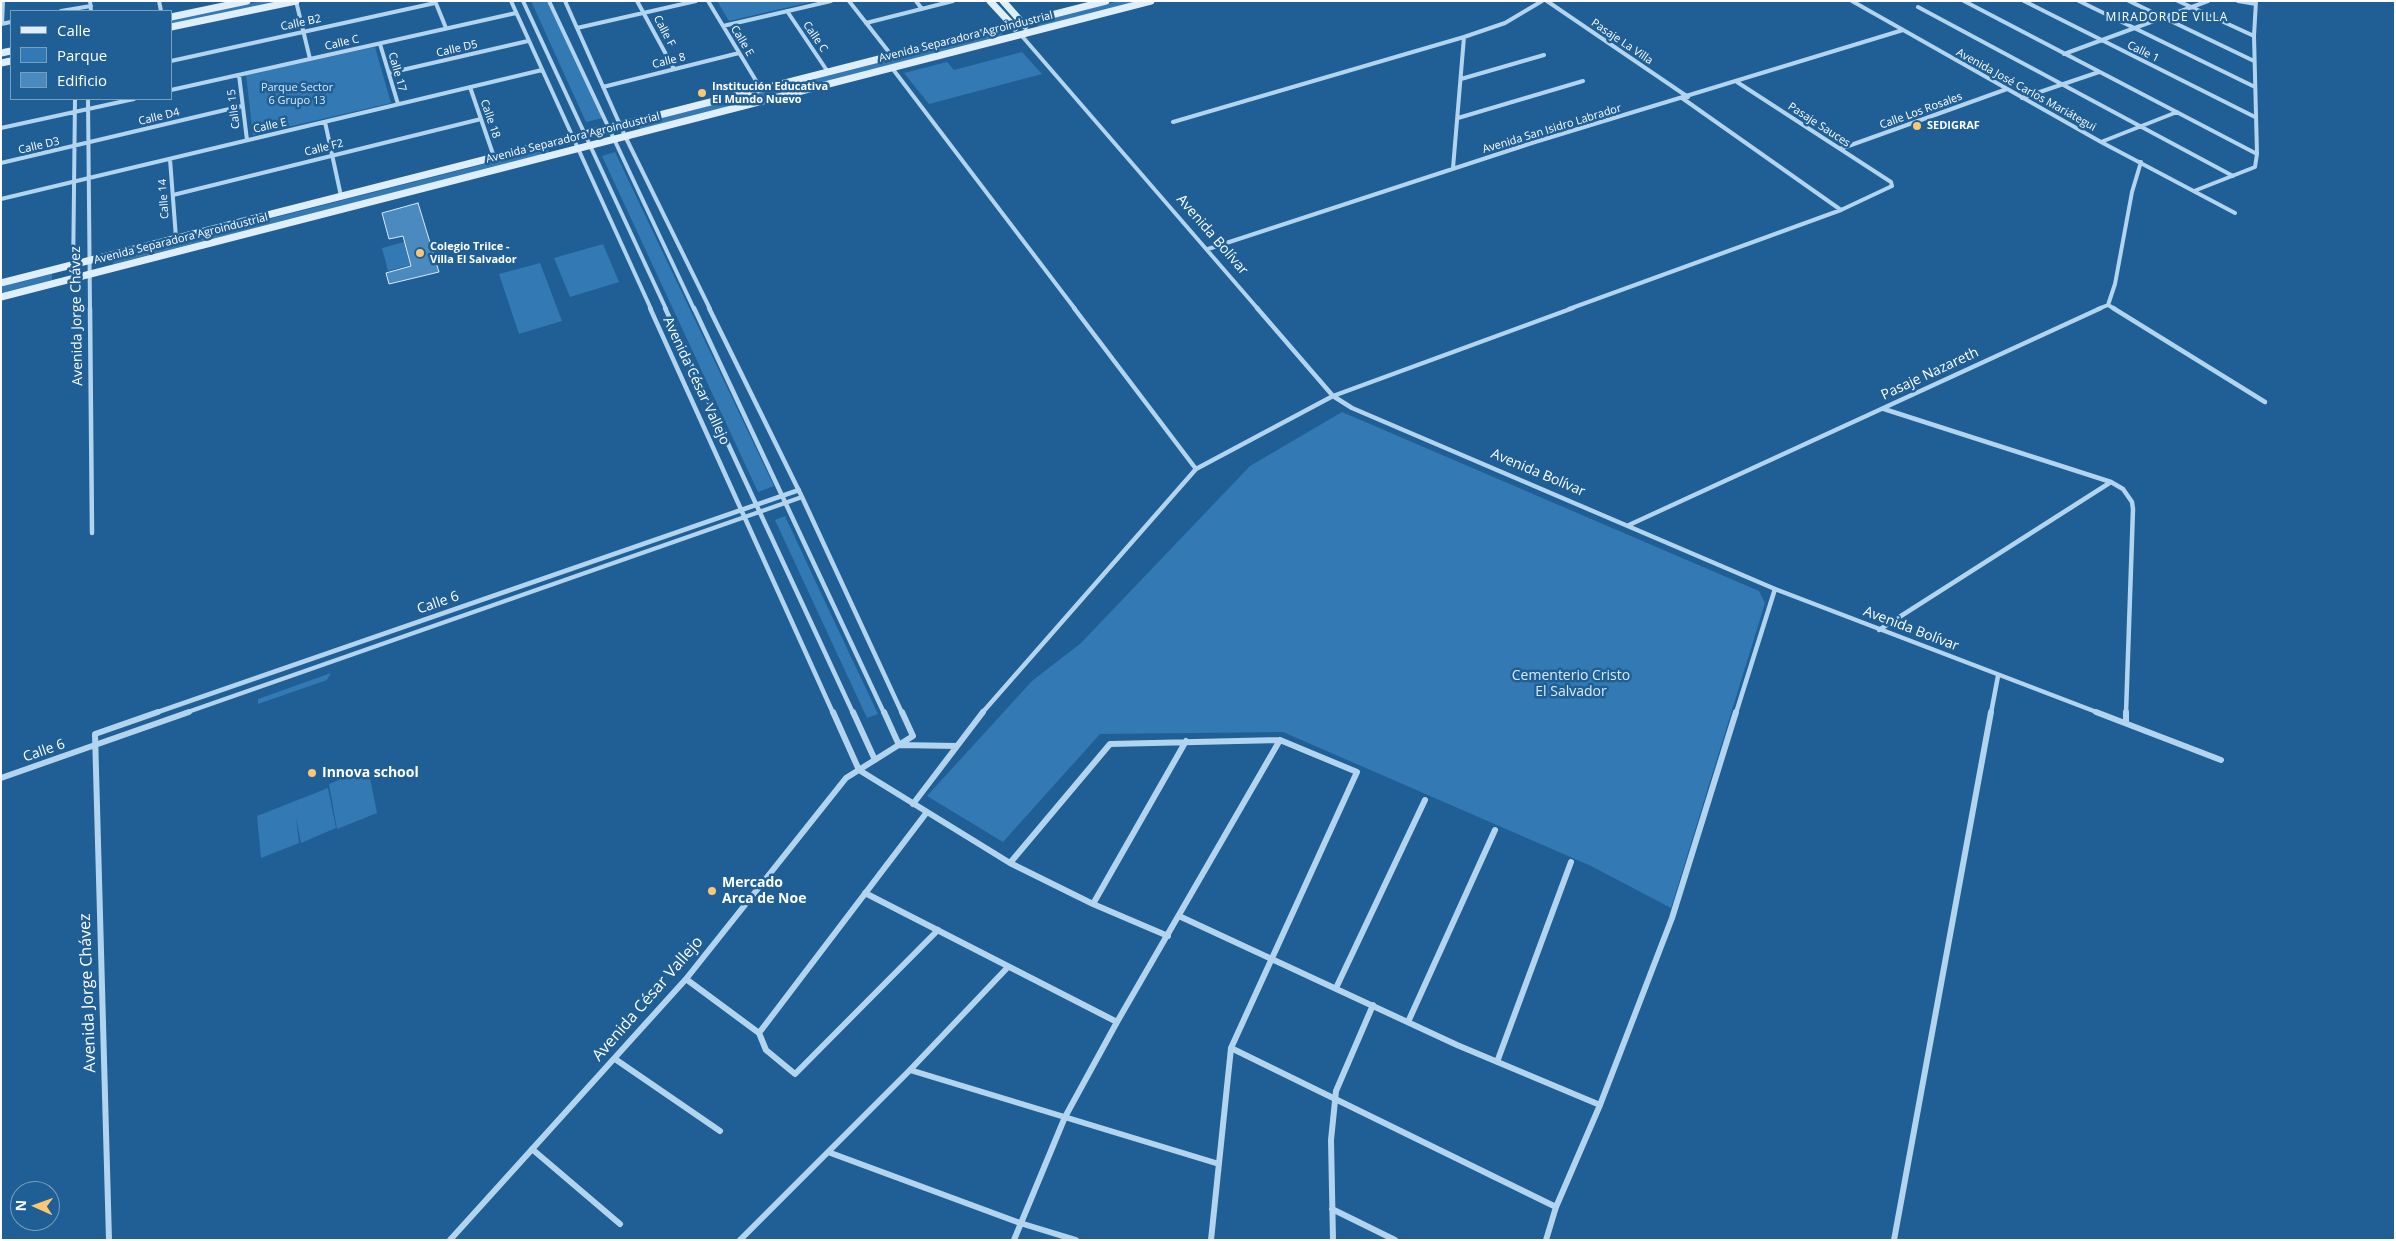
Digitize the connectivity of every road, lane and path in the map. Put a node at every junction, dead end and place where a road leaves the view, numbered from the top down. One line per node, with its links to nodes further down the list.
1 (3, 1): 45 (street)
2 (78, 1): 37 (street)
3 (248, 1): 32 (street)
4 (296, 1): 48 (street); 53 (street)
5 (511, 1): 39 (street, Avenida César Vallejo)
6 (522, 1): 105 (street, Avenida César Vallejo)
7 (549, 1): 104 (street, Avenida César Vallejo)
8 (565, 1): 50 (street, Avenida César Vallejo)
9 (637, 1): 40 (street, Calle F)
10 (696, 1): 40 (street)
11 (708, 1): 47 (street, Calle E)
12 (830, 1): 38 (street)
13 (849, 1): 43 (street)
14 (916, 1): 36 (street)
15 (953, 1): 36 (street)
16 (990, 1): 46 (street, Avenida Bolívar)
17 (1002, 1): 44 (street)
18 (1106, 1): 44 (street, Avenida Separadora Agroindustrial)
19 (1151, 1): 54 (street, Avenida Separadora Agroindustrial)
20 (1542, 1): 57 (street)
21 (1547, 1): 85 (street, Pasaje La Villa)
22 (1852, 1): 52 (street, Avenida José Carlos Mariátegui)
23 (1964, 1): 62 (street)
24 (2024, 1): 58 (street, Calle 1)
25 (2079, 1): 51 (street)
26 (2129, 1): 42 (street)
27 (2178, 1): 35 (street)
28 (2208, 1): 35 (street)
29 (2238, 1): 33 (street)
30 (435, 2): 49 (street); 53 (street, Calle B2)
31 (90, 3): 37 (street)
32 (228, 3): 41 (street)
33 (2256, 3): 56 (street)
34 (1918, 6): 78 (street)
35 (2192, 8): 42 (street); 56 (street)
36 (922, 9): 43 (street)
37 (78, 10)
38 (788, 11): 47 (street); 71 (street, Calle C)
39 (516, 13): 49 (street, Calle C); 59 (street, Avenida César Vallejo)
40 (644, 13): 50 (street); 69 (street, Calle F)
41 (172, 17)
42 (2163, 18): 51 (street); 67 (street)
43 (866, 23): 64 (street)
44 (1022, 23): 46 (street, Avenida Separadora Agroindustrial); 54 (street)
45 (2, 24)
46 (1012, 25): 55 (street, Avenida Bolívar); 64 (street, Avenida Separadora Agroindustrial)
47 (723, 26): 61 (street, Calle E)
48 (172, 27)
49 (446, 28): 60 (street, Calle C)
50 (577, 28): 79 (street, Avenida César Vallejo)
51 (2134, 29): 58 (street); 81 (street)
52 (1903, 30): 77 (street, Avenida San Isidro Labrador); 83 (street, Avenida José Carlos Mariátegui)
53 (303, 31): 65 (street); 66 (street, Calle B2)
54 (1030, 32): 55 (street, Avenida Separadora Agroindustrial)
55 (1021, 35): 68 (street, Avenida Separadora Agroindustrial); 134 (street, Avenida Bolívar)
56 (2254, 36): 67 (street)
57 (1464, 37): 75 (street); 100 (street)
58 (2101, 41): 62 (street); 96 (street, Calle 1)
59 (528, 42): 70 (street, Avenida César Vallejo); 73 (street, Calle D5)
60 (380, 44): 65 (street, Calle C); 73 (street, Calle 17)
61 (739, 53): 69 (street, Calle 8); 82 (street, Calle E)
62 (2064, 54): 72 (street)
63 (1544, 55): 75 (street)
64 (892, 56): 71 (street, Avenida Separadora Agroindustrial)
65 (310, 59): 74 (street, Calle C)
66 (172, 61)
67 (2254, 62): 81 (street)
68 (892, 68): 106 (street, Avenida Separadora Agroindustrial); 145 (street)
69 (674, 69): 79 (street, Calle 8)
70 (542, 70): 80 (street, Calle E); 107 (street, Avenida César Vallejo)
71 (828, 72): 82 (street, Avenida Separadora Agroindustrial)
72 (2099, 72): 78 (street); 95 (street)
73 (389, 73): 91 (street, Calle 17)
74 (239, 76): 84 (street, Calle C); 92 (street, Calle 15)
75 (1461, 79): 97 (street)
76 (1583, 81): 97 (street)
77 (1736, 82): 85 (street, Avenida San Isidro Labrador); 116 (street, Pasaje Sauces)
78 (2065, 84): 87 (street); 102 (street)
79 (603, 86): 101 (street, Avenida César Vallejo)
80 (470, 87): 91 (street, Calle E); 98 (street, Calle 18)
81 (2255, 87): 96 (street)
82 (761, 89): 101 (street, Avenida Separadora Agroindustrial)
83 (2007, 89): 87 (street, Avenida José Carlos Mariátegui); 116 (street, Calle Los Rosales)
84 (172, 90)
85 (1688, 97): 86 (street, Avenida San Isidro Labrador)
86 (1682, 98): 123 (street, Avenida San Isidro Labrador); 131 (street)
87 (2022, 98): 110 (street, Avenida José Carlos Mariátegui)
88 (75, 100): 94 (street, Avenida Jorge Chávez)
89 (88, 100): 93 (street, Avenida Jorge Chávez)
90 (129, 100): 93 (street)
91 (398, 104): 99 (street, Calle E)
92 (242, 106): 108 (street, Calle 15); 111 (street, Calle D4)
93 (88, 109): 94 (street); 111 (street, Avenida Jorge Chávez)
94 (75, 112): 103 (street); 114 (street, Avenida Jorge Chávez)
95 (2177, 112): 102 (street); 117 (street)
96 (2255, 117): 117 (street)
97 (1458, 118): 123 (street)
98 (481, 119): 118 (street, Calle F2); 119 (street, Calle 18)
99 (325, 122): 108 (street, Calle E); 118 (street)
100 (1173, 122)
101 (620, 125): 104 (street, Avenida Separadora Agroindustrial); 106 (street, Avenida César Vallejo)
102 (2142, 126): 110 (street); 124 (street)
103 (1, 128)
104 (607, 128): 105 (street, Avenida Separadora Agroindustrial); 109 (street, Avenida César Vallejo)
105 (583, 134): 107 (street, Avenida Separadora Agroindustrial); 113 (street, Avenida César Vallejo)
106 (625, 136): 109 (street, Avenida Separadora Agroindustrial); 147 (street, Avenida César Vallejo)
107 (573, 137): 115 (street, Avenida César Vallejo); 119 (street, Avenida Separadora Agroindustrial)
108 (246, 140): 120 (street, Calle E)
109 (613, 140): 113 (street, Avenida Separadora Agroindustrial); 148 (street, Avenida César Vallejo)
110 (2101, 142): 121 (street, Avenida José Carlos Mariátegui)
111 (88, 144): 112 (street, Calle D4); 125 (street, Avenida Jorge Chávez)
112 (81, 145): 114 (street, Calle D3)
113 (588, 146): 115 (street, Avenida Separadora Agroindustrial); 151 (street, Avenida César Vallejo)
114 (74, 147): 122 (street, Calle D3); 126 (street, Avenida Jorge Chávez)
115 (578, 149): 137 (street, Avenida Separadora Agroindustrial); 152 (street, Avenida César Vallejo)
116 (1840, 149): 131 (street, Pasaje Sauces)
117 (2257, 154): 124 (street)
118 (332, 155): 128 (street, Calle F2); 129 (street)
119 (494, 157): 129 (street, Avenida Separadora Agroindustrial)
120 (170, 159): 125 (street, Calle E); 128 (street, Calle 14)
121 (2141, 162): 127 (street, Avenida José Carlos Mariátegui); 141 (street)
122 (1, 163)
123 (1453, 168): 134 (street, Avenida San Isidro Labrador)
124 (2233, 176): 127 (street)
125 (89, 178): 126 (street, Calle E); 135 (street, Avenida Jorge Chávez)
126 (75, 181): 130 (street, Calle E); 136 (street, Avenida Jorge Chávez)
127 (2194, 190): 132 (street, Avenida José Carlos Mariátegui)
128 (173, 195): 133 (street, Calle 14)
129 (341, 196): 133 (street, Avenida Separadora Agroindustrial)
130 (1, 199)
131 (1841, 210): 142 (street)
132 (2236, 213)
133 (176, 238): 135 (street, Avenida Separadora Agroindustrial)
134 (1208, 249): 142 (street, Avenida Bolívar)
135 (89, 260): 136 (street, Avenida Separadora Agroindustrial); 137 (street, Avenida Jorge Chávez)
136 (74, 264): 138 (street, Avenida Jorge Chávez); 139 (street, Avenida Separadora Agroindustrial)
137 (89, 274): 138 (street, Avenida Separadora Agroindustrial); 158 (street, Avenida Jorge Chávez)
138 (74, 278): 140 (street, Avenida Separadora Agroindustrial)
139 (1, 282)
140 (1, 297)
141 (2108, 305): 143 (street); 144 (street, Pasaje Nazareth)
142 (1333, 396): 145 (street); 156 (street, Avenida Bolívar)
143 (2266, 402)
144 (1884, 409): 146 (street); 156 (street, Pasaje Nazareth)
145 (1196, 469): 175 (street)
146 (2111, 482): 166 (street); 170 (street)
147 (799, 490): 148 (street, Calle 6); 149 (street, Avenida César Vallejo)
148 (783, 495): 150 (street, Avenida César Vallejo); 151 (street, Calle 6)
149 (802, 498): 150 (street, Calle 6); 173 (street, Avenida César Vallejo)
150 (787, 503): 153 (street, Calle 6); 173 (street, Avenida César Vallejo)
151 (756, 504): 152 (street, Calle 6); 153 (street, Avenida César Vallejo)
152 (742, 509): 154 (street, Avenida César Vallejo); 155 (street, Calle 6)
153 (760, 512): 154 (street, Calle 6); 176 (street, Avenida César Vallejo)
154 (745, 518): 157 (street, Calle 6); 178 (street, Avenida César Vallejo)
155 (703, 523): 157 (street); 159 (street, Calle 6)
156 (1629, 525): 163 (street, Avenida Bolívar)
157 (707, 531): 160 (street, Calle 6)
158 (92, 533)
159 (657, 539): 160 (street); 161 (street, Calle 6)
160 (660, 547): 162 (street, Calle 6)
161 (558, 573): 162 (street); 164 (street, Calle 6)
162 (561, 582): 165 (street, Calle 6)
163 (1774, 589): 166 (street, Avenida Bolívar); 204 (street)
164 (429, 618): 165 (street); 168 (street, Calle 6)
165 (431, 628): 169 (street, Calle 6)
166 (1879, 630): 167 (street, Avenida Bolívar)
167 (1998, 676): 170 (street, Avenida Bolívar); 223 (street)
168 (208, 695): 169 (street); 174 (street, Calle 6)
169 (208, 706): 174 (street, Calle 6)
170 (2126, 723): 177 (street, Avenida Bolívar)
171 (1280, 740): 172 (street); 188 (street); 191 (street)
172 (1186, 741): 185 (street); 187 (street)
173 (899, 745): 175 (street); 176 (street, Avenida César Vallejo)
174 (95, 746): 179 (street, Calle 6); 214 (street, Avenida Jorge Chávez)
175 (957, 746): 181 (street)
176 (875, 760): 178 (street, Avenida César Vallejo)
177 (2221, 760)
178 (859, 770): 181 (street); 193 (street, Avenida César Vallejo)
179 (1, 778)
180 (1425, 800): 194 (street)
181 (913, 804): 182 (street)
182 (927, 812): 185 (street); 186 (street)
183 (1495, 830): 197 (street)
184 (1571, 862): 201 (street)
185 (1010, 863): 187 (street)
186 (865, 893): 189 (street); 198 (street)
187 (1093, 904): 190 (street)
188 (1179, 916): 190 (street); 191 (street)
189 (938, 930): 192 (street); 198 (street)
190 (1168, 936): 196 (street)
191 (1272, 958): 194 (street); 199 (street)
192 (1008, 967): 196 (street); 202 (street)
193 (686, 978): 198 (street); 200 (street, Avenida César Vallejo)
194 (1336, 988): 195 (street)
195 (1373, 1005): 197 (street); 203 (street)
196 (1117, 1022): 205 (street)
197 (1408, 1022): 201 (street)
198 (759, 1033)
199 (1231, 1048): 203 (street); 209 (street)
200 (615, 1059): 206 (street); 207 (street, Avenida César Vallejo)
201 (1497, 1062): 204 (street)
202 (910, 1070): 205 (street); 208 (street)
203 (1335, 1099): 210 (street); 211 (street)
204 (1600, 1105): 210 (street)
205 (1065, 1117): 209 (street); 212 (street)
206 (720, 1131)
207 (532, 1149): 213 (street); 215 (street, Avenida César Vallejo)
208 (828, 1152): 212 (street); 216 (street)
209 (1219, 1164): 219 (street)
210 (1556, 1207): 222 (street)
211 (1332, 1209): 220 (street); 221 (street)
212 (1020, 1223): 217 (street); 218 (street)
213 (620, 1224)
214 (109, 1240)
215 (450, 1240)
216 (740, 1240)
217 (1014, 1240)
218 (1076, 1240)
219 (1211, 1240)
220 (1333, 1240)
221 (1395, 1240)
222 (1546, 1240)
223 (1894, 1240)

